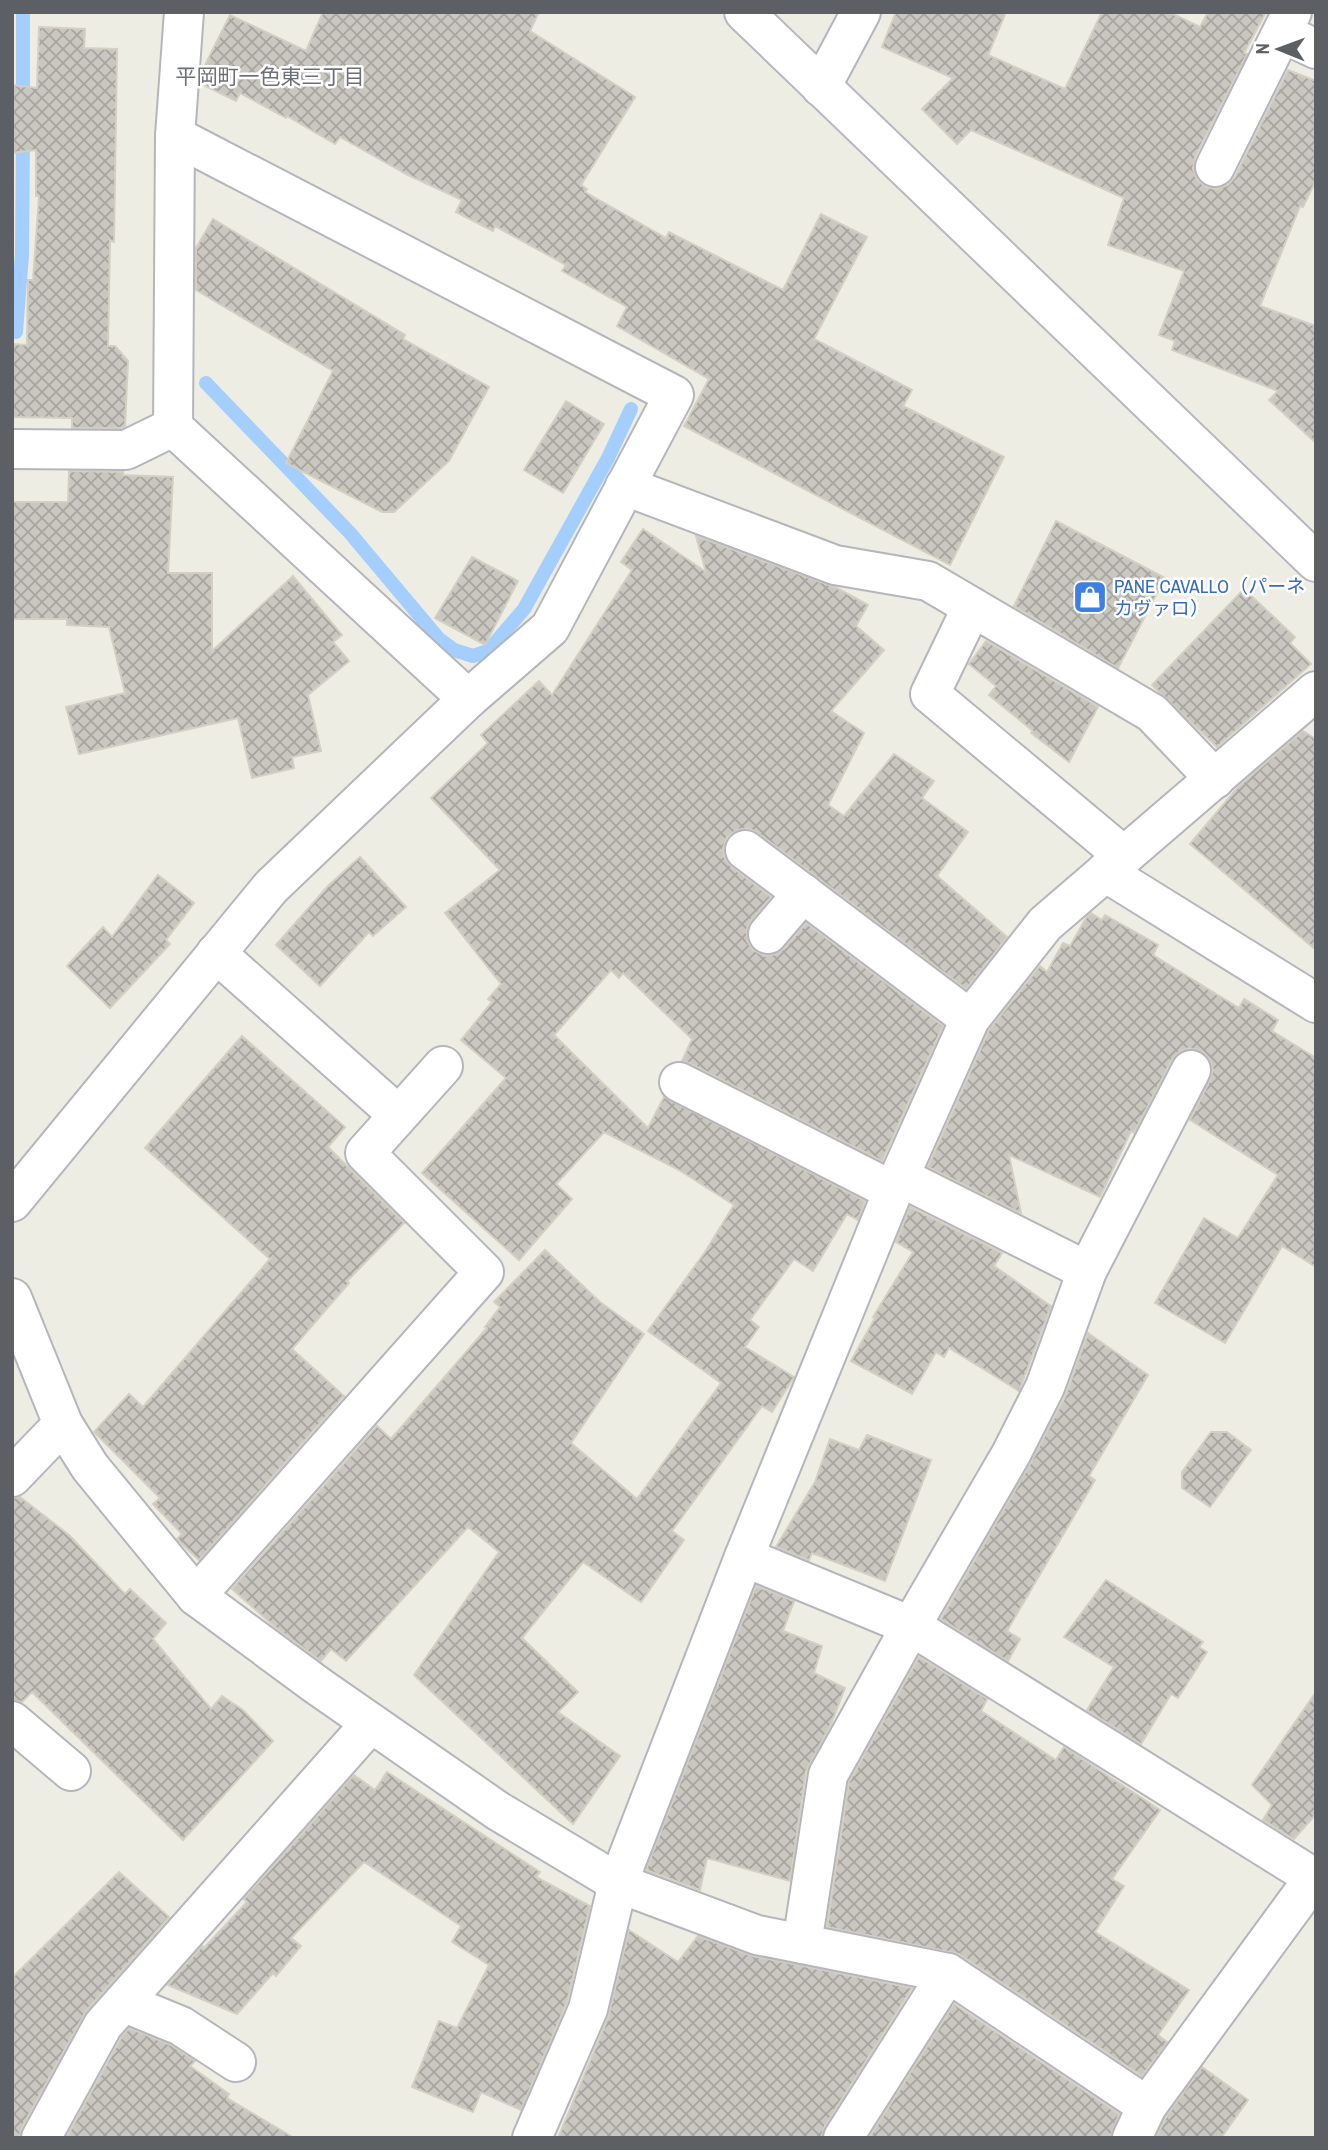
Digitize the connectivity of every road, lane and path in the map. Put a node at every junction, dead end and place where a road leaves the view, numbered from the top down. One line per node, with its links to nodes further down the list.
1 (184, 12): 7 (street)
2 (744, 12): 6 (street)
3 (861, 12): 6 (street)
4 (1287, 23): 5 (street); 8 (street)
5 (1316, 48)
6 (821, 87): 12 (street)
7 (176, 135): 9 (street); 11 (street)
8 (1214, 167)
9 (173, 427): 10 (street); 15 (street)
10 (12, 449)
11 (625, 486): 13 (street); 15 (street)
12 (1316, 562)
13 (972, 607): 16 (street); 18 (street)
14 (1316, 691): 16 (street)
15 (468, 699): 21 (street)
16 (1215, 779): 18 (street)
17 (745, 850): 19 (street)
18 (1115, 864): 22 (street); 23 (street)
19 (803, 893): 20 (street); 23 (street)
20 (768, 934)
21 (216, 953): 27 (street); 29 (street)
22 (1316, 1003)
23 (970, 1019): 28 (street)
24 (443, 1066): 27 (street)
25 (1191, 1070): 30 (street)
26 (679, 1082): 28 (street)
27 (397, 1114): 35 (street)
28 (896, 1184): 30 (street); 34 (street)
29 (12, 1202)
30 (1087, 1271): 36 (street)
31 (12, 1298): 32 (street)
32 (63, 1424): 33 (street); 35 (street)
33 (12, 1477)
34 (744, 1557): 36 (street); 41 (street)
35 (196, 1596): 38 (street)
36 (911, 1626): 40 (street); 42 (street)
37 (12, 1721): 39 (street)
38 (371, 1723): 41 (street); 44 (street)
39 (71, 1771)
40 (1315, 1878): 46 (street)
41 (618, 1883): 42 (street); 48 (street)
42 (802, 1944): 43 (street)
43 (948, 1973): 46 (street); 49 (street)
44 (125, 2003): 45 (street); 47 (street)
45 (236, 2063)
46 (1140, 2122)
47 (41, 2138)
48 (532, 2138)
49 (843, 2138)

